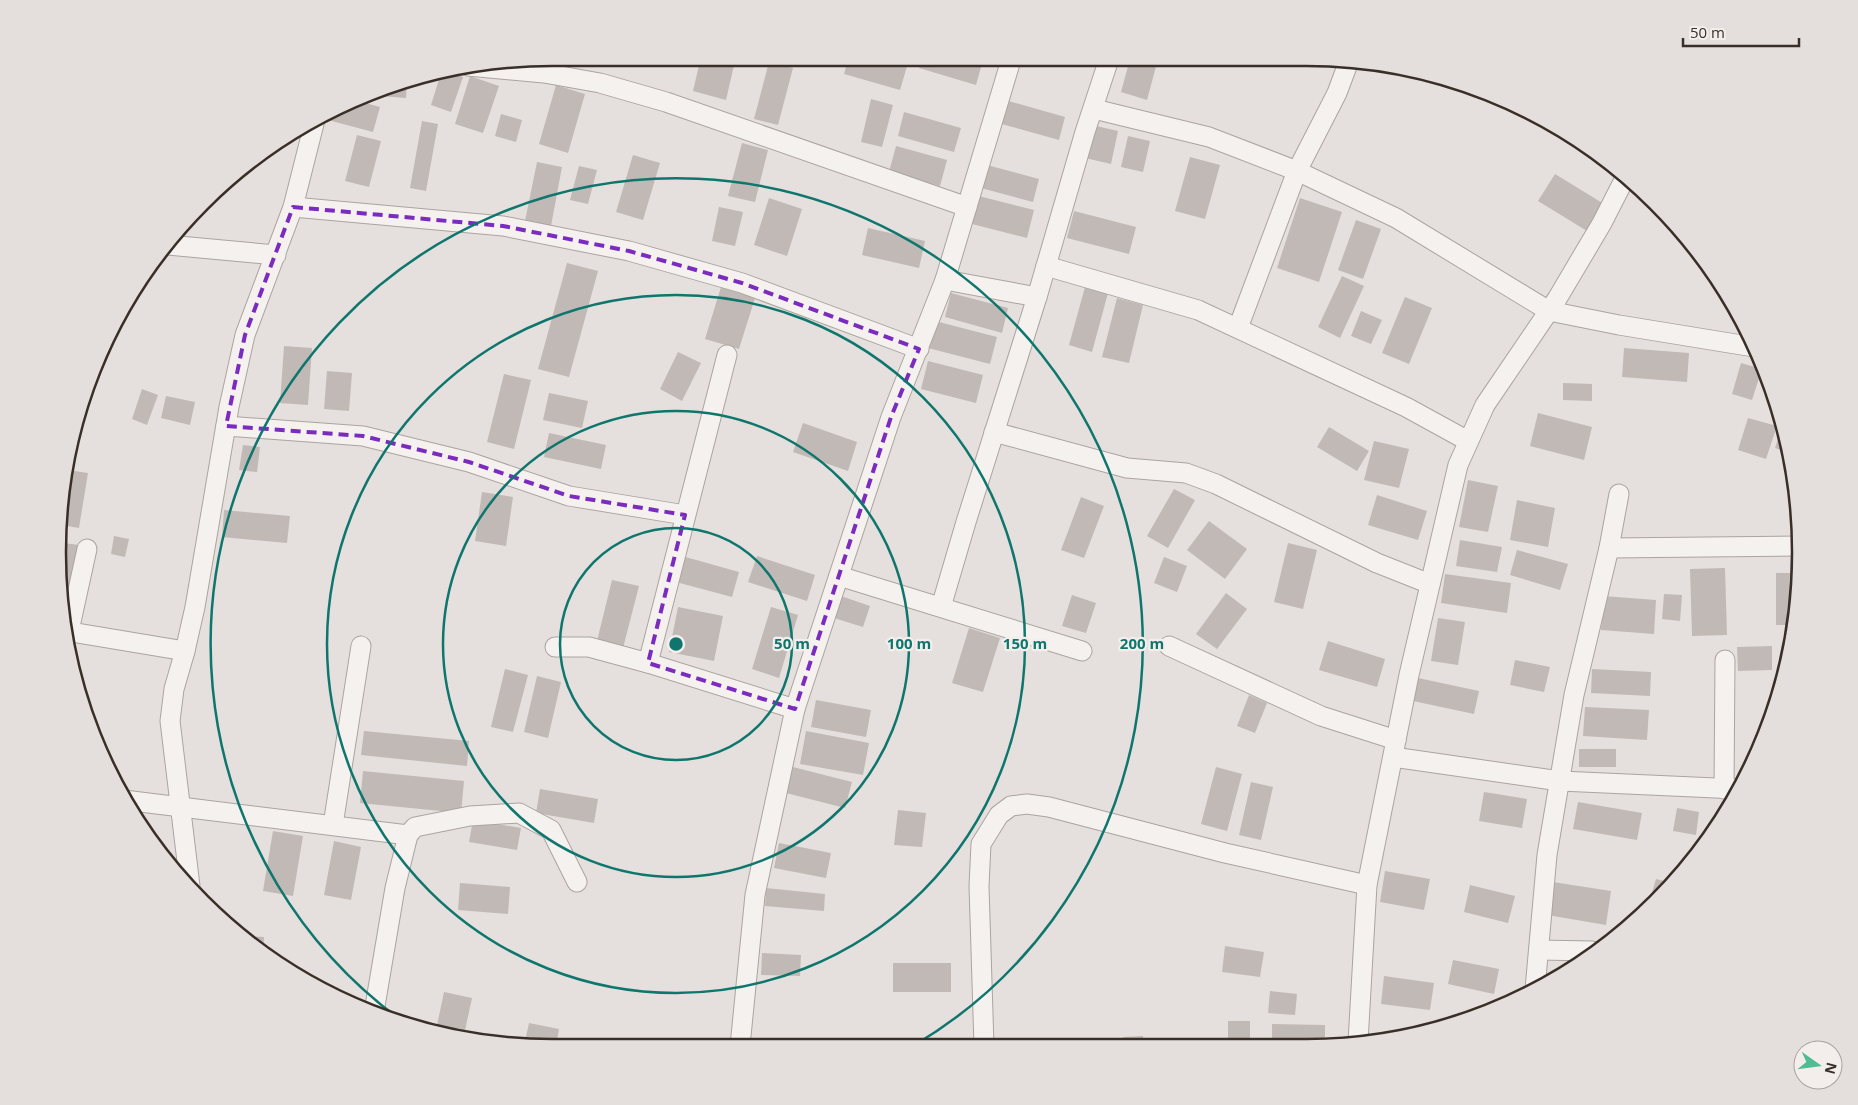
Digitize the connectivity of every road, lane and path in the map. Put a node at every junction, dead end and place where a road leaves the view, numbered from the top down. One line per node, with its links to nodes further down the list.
1 (1009, 66): 10 (street)
2 (1107, 66): 5 (street)
3 (1346, 68): 7 (street)
4 (500, 69): 10 (street)
5 (1094, 109): 7 (street); 13 (street)
6 (313, 129): 9 (street)
7 (1297, 171): 16 (street); 17 (street)
8 (1623, 184): 16 (street)
9 (293, 207): 12 (street); 19 (street)
10 (967, 207): 14 (street)
11 (176, 246): 12 (street)
12 (276, 254): 21 (street)
13 (1046, 266): 15 (street); 17 (street)
14 (945, 280): 15 (street); 19 (street)
15 (1037, 297): 22 (street)
16 (1549, 311): 18 (street); 23 (street)
17 (1238, 328): 23 (street)
18 (1746, 346)
19 (919, 349): 29 (street)
20 (727, 354): 25 (street)
21 (226, 426): 25 (street); 37 (street)
22 (994, 432): 30 (street); 31 (street)
23 (1468, 441): 30 (street)
24 (1619, 494): 27 (street)
25 (685, 515): 40 (street)
26 (1792, 546): 27 (street)
27 (1609, 548): 43 (street)
28 (87, 549): 32 (street)
29 (839, 576): 31 (street); 41 (street)
30 (1430, 584): 42 (street)
31 (941, 607): 38 (street)
32 (70, 618)
33 (73, 632): 37 (street)
34 (361, 646): 47 (street)
35 (1169, 646): 42 (street)
36 (555, 647): 40 (street)
37 (186, 651): 46 (street)
38 (1082, 651)
39 (1725, 660): 44 (street)
40 (648, 663): 41 (street)
41 (795, 709): 57 (street)
42 (1394, 748): 43 (street); 51 (street)
43 (1560, 781): 44 (street); 52 (street)
44 (1731, 789)
45 (134, 801): 46 (street)
46 (180, 806): 47 (street); 49 (street)
47 (332, 825): 48 (street)
48 (408, 835): 50 (street); 55 (street)
49 (189, 875)
50 (577, 882)
51 (1367, 885): 56 (street); 58 (street)
52 (1538, 950): 53 (street); 54 (street)
53 (1584, 951)
54 (1536, 981)
55 (375, 1005)
56 (1358, 1036)
57 (741, 1039)
58 (984, 1039)

